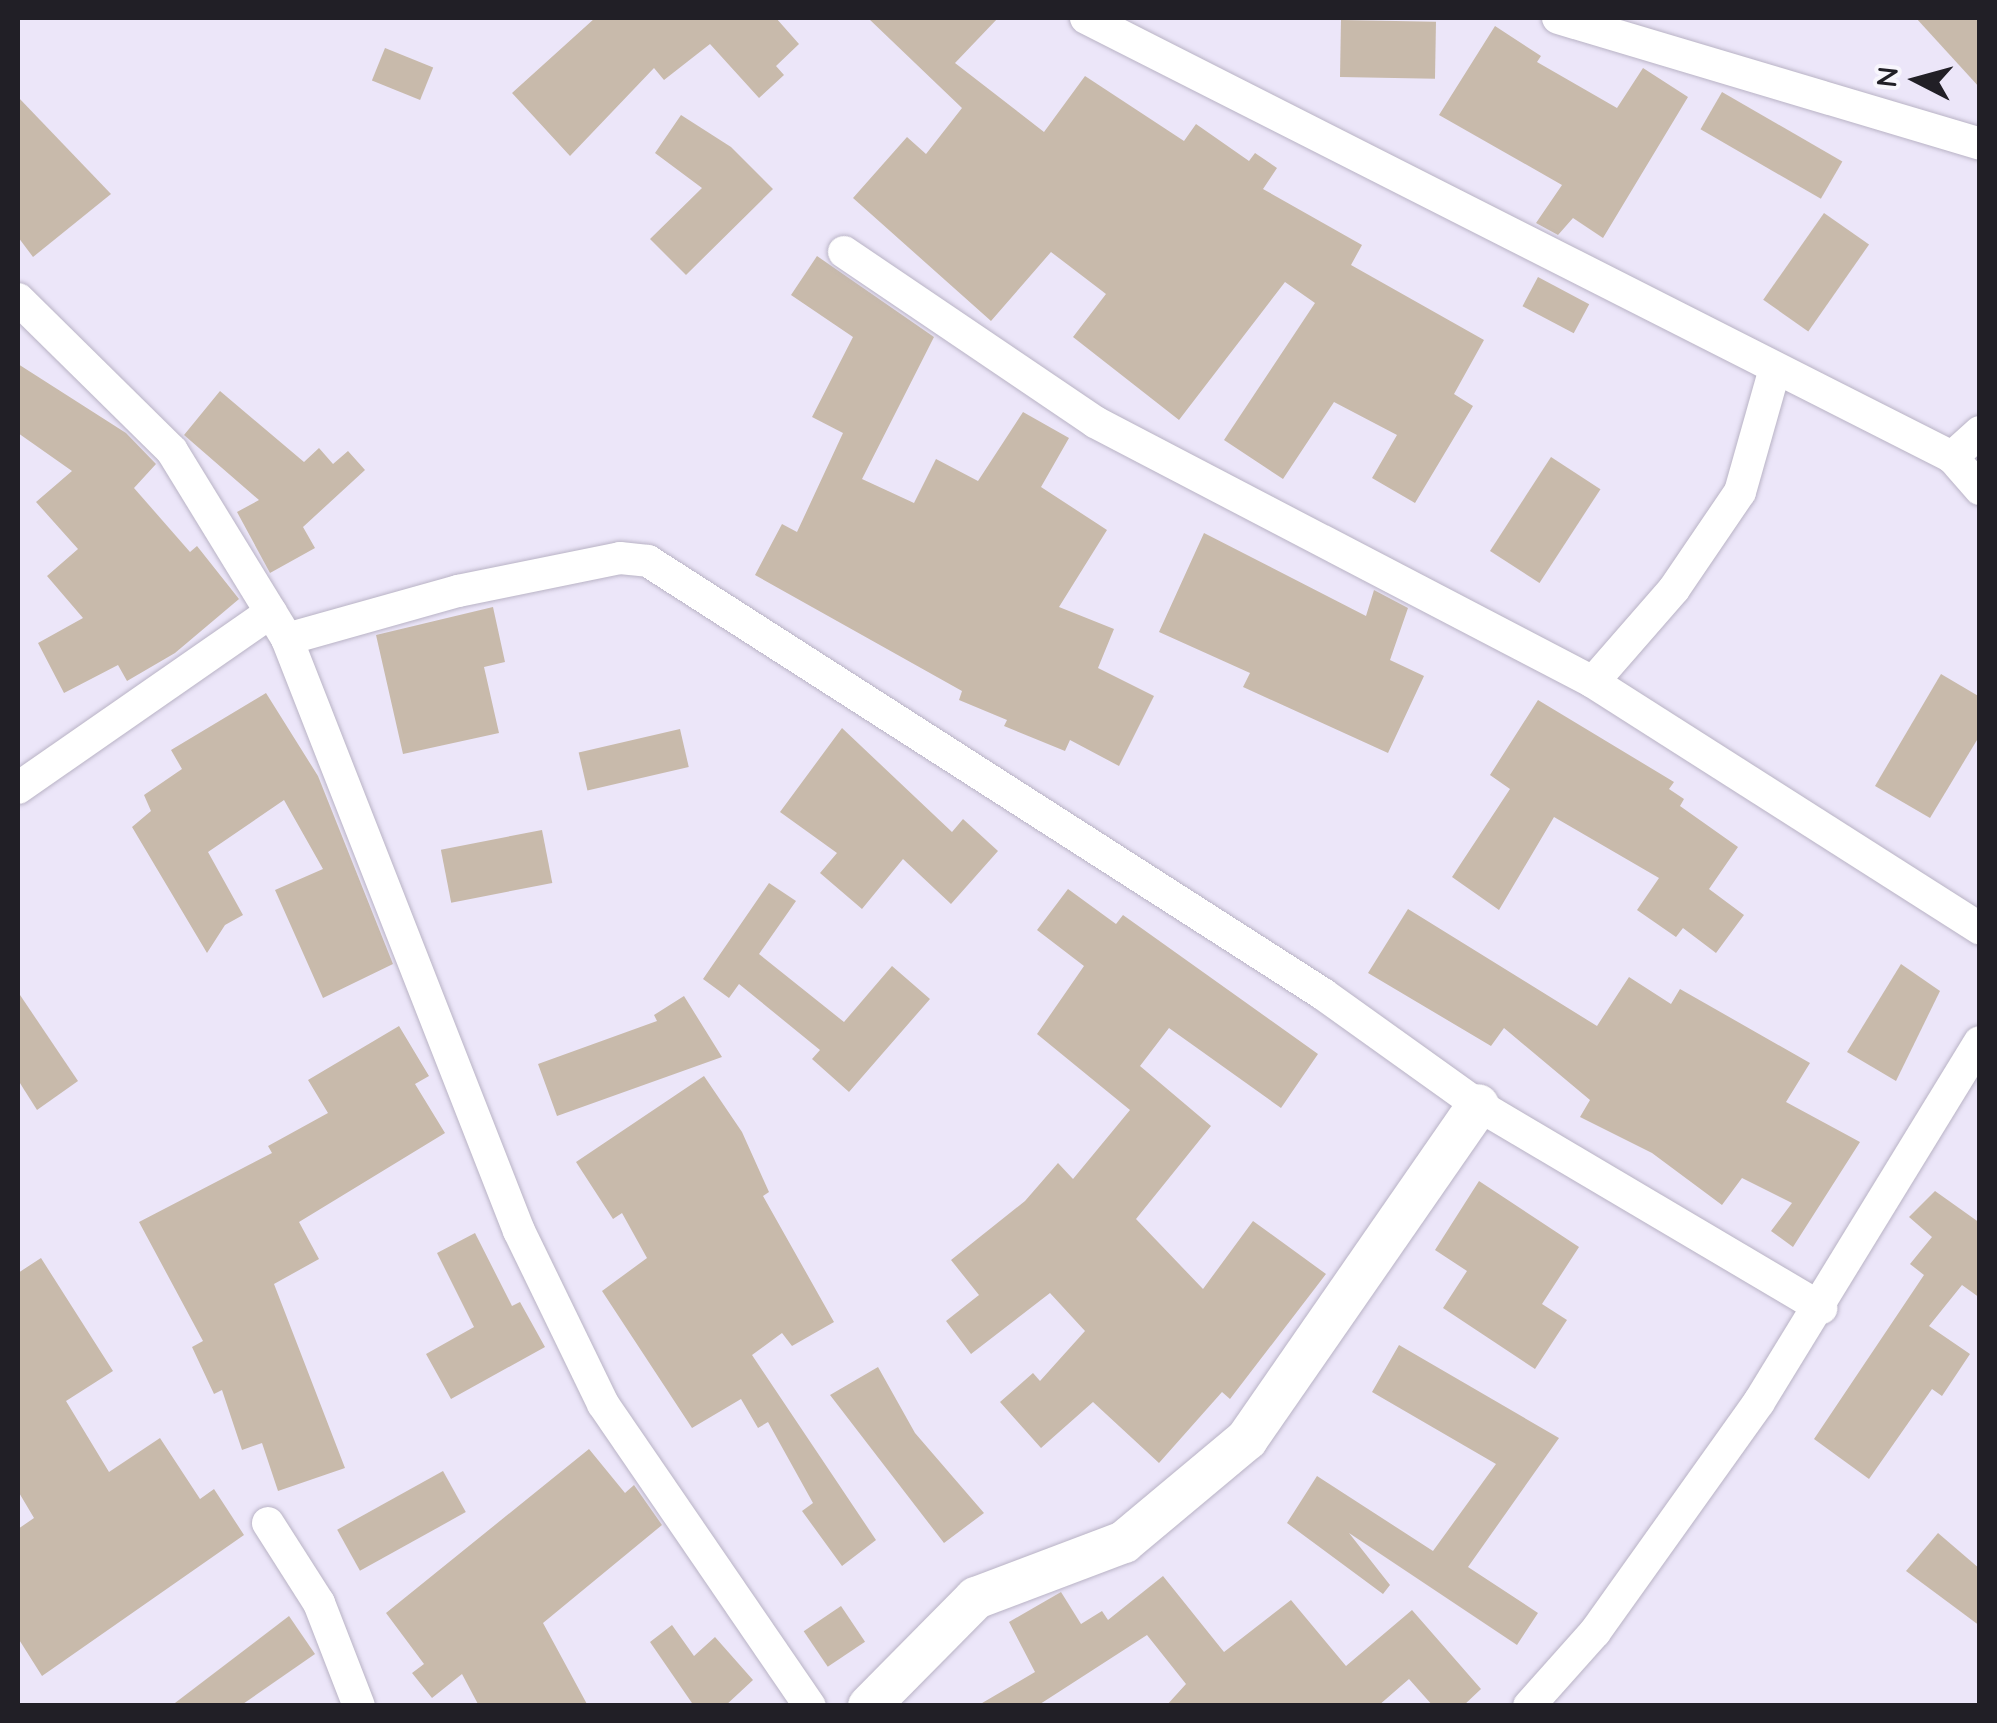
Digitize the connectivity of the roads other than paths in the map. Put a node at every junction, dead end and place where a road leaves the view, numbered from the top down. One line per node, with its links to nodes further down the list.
1 (1086, 18): 7 (street)
2 (1558, 18): 3 (street)
3 (1617, 23): 4 (street)
4 (1980, 144)
5 (844, 252): 12 (street)
6 (18, 299): 11 (street)
7 (1774, 372): 9 (street); 12 (street)
8 (1980, 432): 9 (street)
9 (1952, 457): 10 (street)
10 (1980, 489)
11 (279, 625): 13 (street); 16 (street); 20 (street)
12 (1593, 682): 14 (street)
13 (18, 788)
14 (1980, 929)
15 (1980, 1042): 17 (street)
16 (1478, 1105): 17 (street); 21 (street)
17 (1822, 1308): 22 (street)
18 (268, 1523): 19 (street)
19 (360, 1706)
20 (810, 1706)
21 (869, 1706)
22 (1530, 1706)

